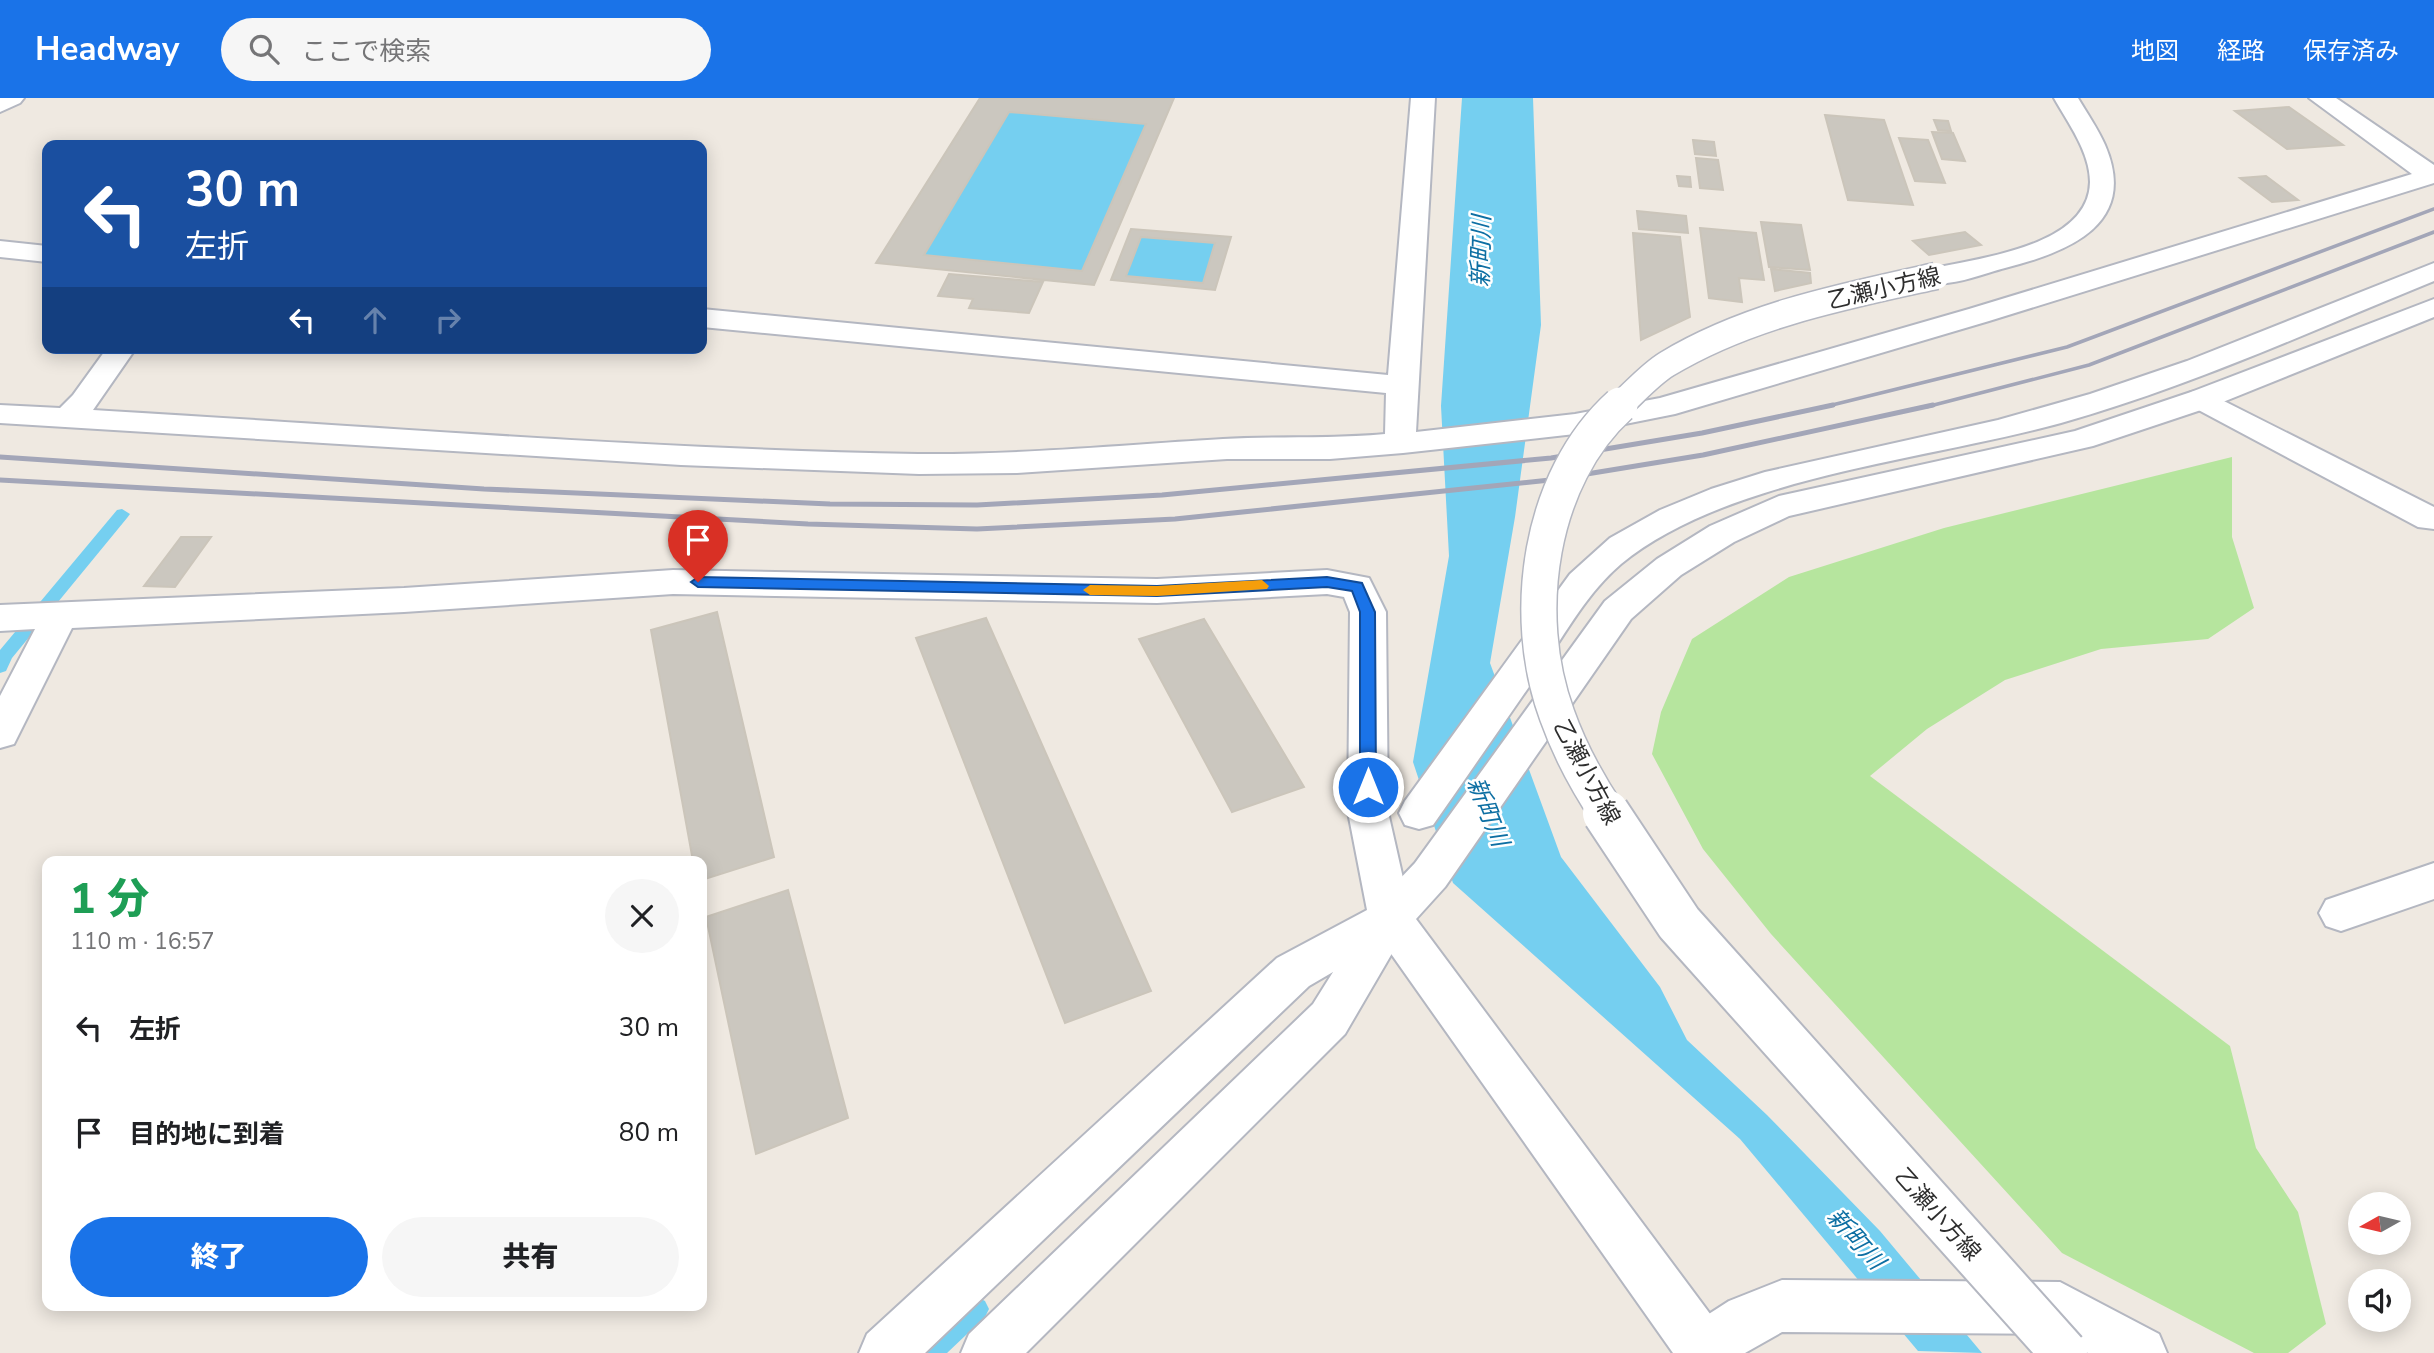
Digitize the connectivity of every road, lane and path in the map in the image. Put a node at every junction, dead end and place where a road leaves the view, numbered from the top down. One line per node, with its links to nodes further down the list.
1 (12, 98): 5 (street)
2 (1423, 98): 13 (street)
3 (2066, 98): 29 (street, 乙瀬小方線, bridge)
4 (2322, 98): 6 (street)
5 (0, 105)
6 (2434, 175): 17 (street)
7 (0, 249): 8 (street)
8 (42, 253)
9 (2434, 271): 22 (street)
10 (2434, 307): 14 (street)
11 (707, 318): 13 (street)
12 (118, 354): 16 (street)
13 (1403, 386): 17 (street)
14 (2202, 400): 18 (street); 25 (street)
15 (0, 414): 16 (street)
16 (66, 419): 17 (street)
17 (1418, 441)
18 (2434, 518)
19 (60, 616): 20 (street); 21 (street); 25 (street)
20 (0, 618)
21 (0, 733)
22 (1419, 813)
23 (2434, 881): 24 (street)
24 (2342, 913)
25 (1390, 918): 26 (street); 27 (street); 28 (street)
26 (1704, 1351): 30 (street)
27 (886, 1353)
28 (988, 1353)
29 (2064, 1353)
30 (2140, 1353)

